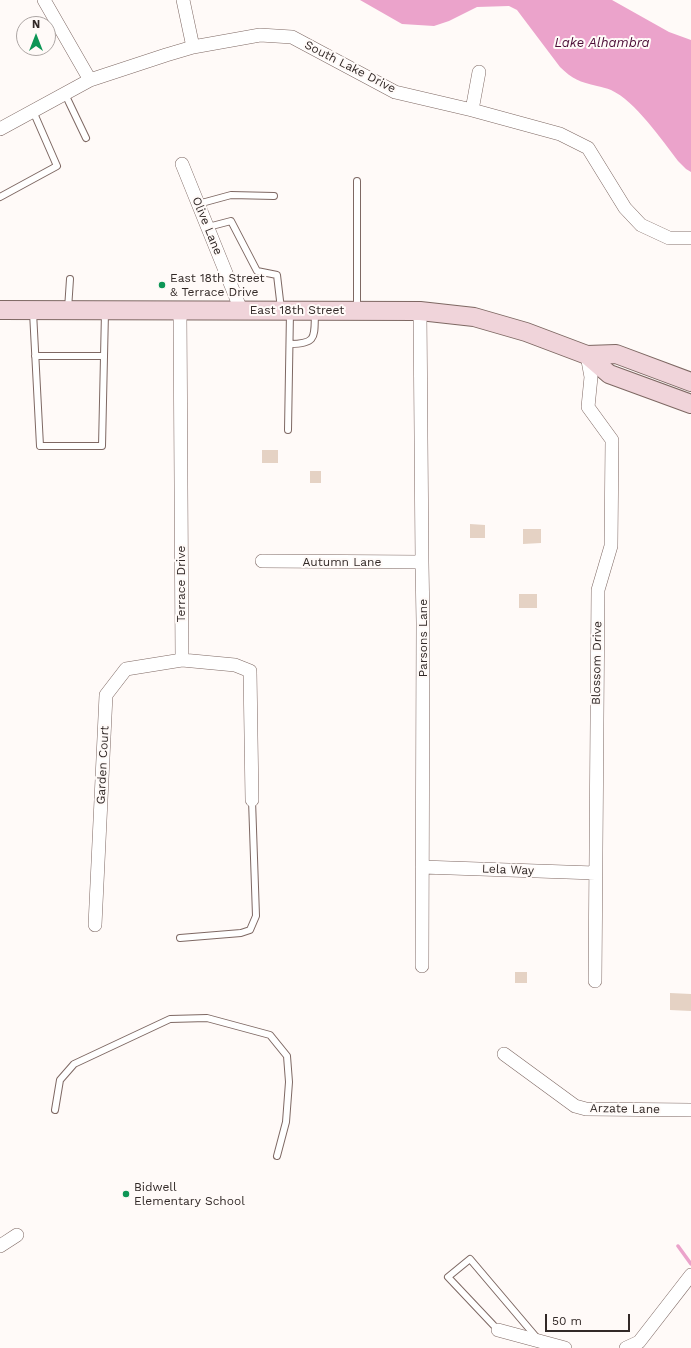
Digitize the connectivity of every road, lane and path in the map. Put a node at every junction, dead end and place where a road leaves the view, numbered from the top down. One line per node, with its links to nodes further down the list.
1 (44, 0): 5 (street)
2 (183, 0): 3 (street)
3 (193, 47): 5 (street, South Lake Drive); 7 (street, South Lake Drive)
4 (478, 72): 7 (street)
5 (90, 80): 6 (street, South Lake Drive)
6 (65, 94): 8 (street, South Lake Drive); 10 (lane)
7 (472, 110): 17 (street, South Lake Drive)
8 (33, 111): 9 (street, South Lake Drive); 14 (lane)
9 (0, 129)
10 (86, 138)
11 (182, 164): 15 (street, Olive Lane)
12 (357, 181): 27 (lane)
13 (274, 196): 15 (lane)
14 (0, 197)
15 (198, 204): 16 (street, Olive Lane)
16 (208, 227): 24 (street, Olive Lane); 25 (lane)
17 (691, 238)
18 (70, 279): 21 (lane)
19 (0, 310): 20 (main road, East 18th Street)
20 (33, 310): 21 (main road, East 18th Street); 31 (lane)
21 (68, 310): 22 (main road, East 18th Street)
22 (105, 310): 23 (main road, East 18th Street); 32 (lane)
23 (180, 310): 24 (main road, East 18th Street); 38 (street, Terrace Drive)
24 (241, 310): 25 (main road, East 18th Street)
25 (285, 310): 26 (main road, East 18th Street); 29 (lane)
26 (315, 310): 27 (main road, East 18th Street); 29 (lane)
27 (357, 311): 28 (main road, East 18th Street)
28 (420, 311): 30 (main road, East 18th Street); 37 (street, Parsons Lane)
29 (290, 344): 35 (lane)
30 (587, 355): 33 (main road, East 18th Street); 34 (main road, East 18th Street); 41 (street, Blossom Drive)
31 (35, 356): 32 (lane); 32 (lane)
32 (104, 356)
33 (691, 382)
34 (691, 404)
35 (288, 430)
36 (262, 561): 37 (street, Autumn Lane)
37 (422, 562): 40 (street, Parsons Lane)
38 (182, 660): 39 (street); 42 (street, Garden Court)
39 (252, 800): 43 (lane)
40 (422, 867): 41 (street, Lela Way); 44 (street, Parsons Lane)
41 (595, 873): 45 (street, Blossom Drive)
42 (95, 925)
43 (180, 938)
44 (422, 966)
45 (596, 981)
46 (504, 1054): 48 (street, Arzate Lane)
47 (55, 1110): 49 (lane)
48 (691, 1110)
49 (277, 1156)
50 (17, 1235): 51 (street)
51 (0, 1246)
52 (691, 1275): 56 (street)
53 (498, 1330): 54 (street); 54 (lane)
54 (539, 1341): 55 (street)
55 (565, 1348)
56 (626, 1348)

